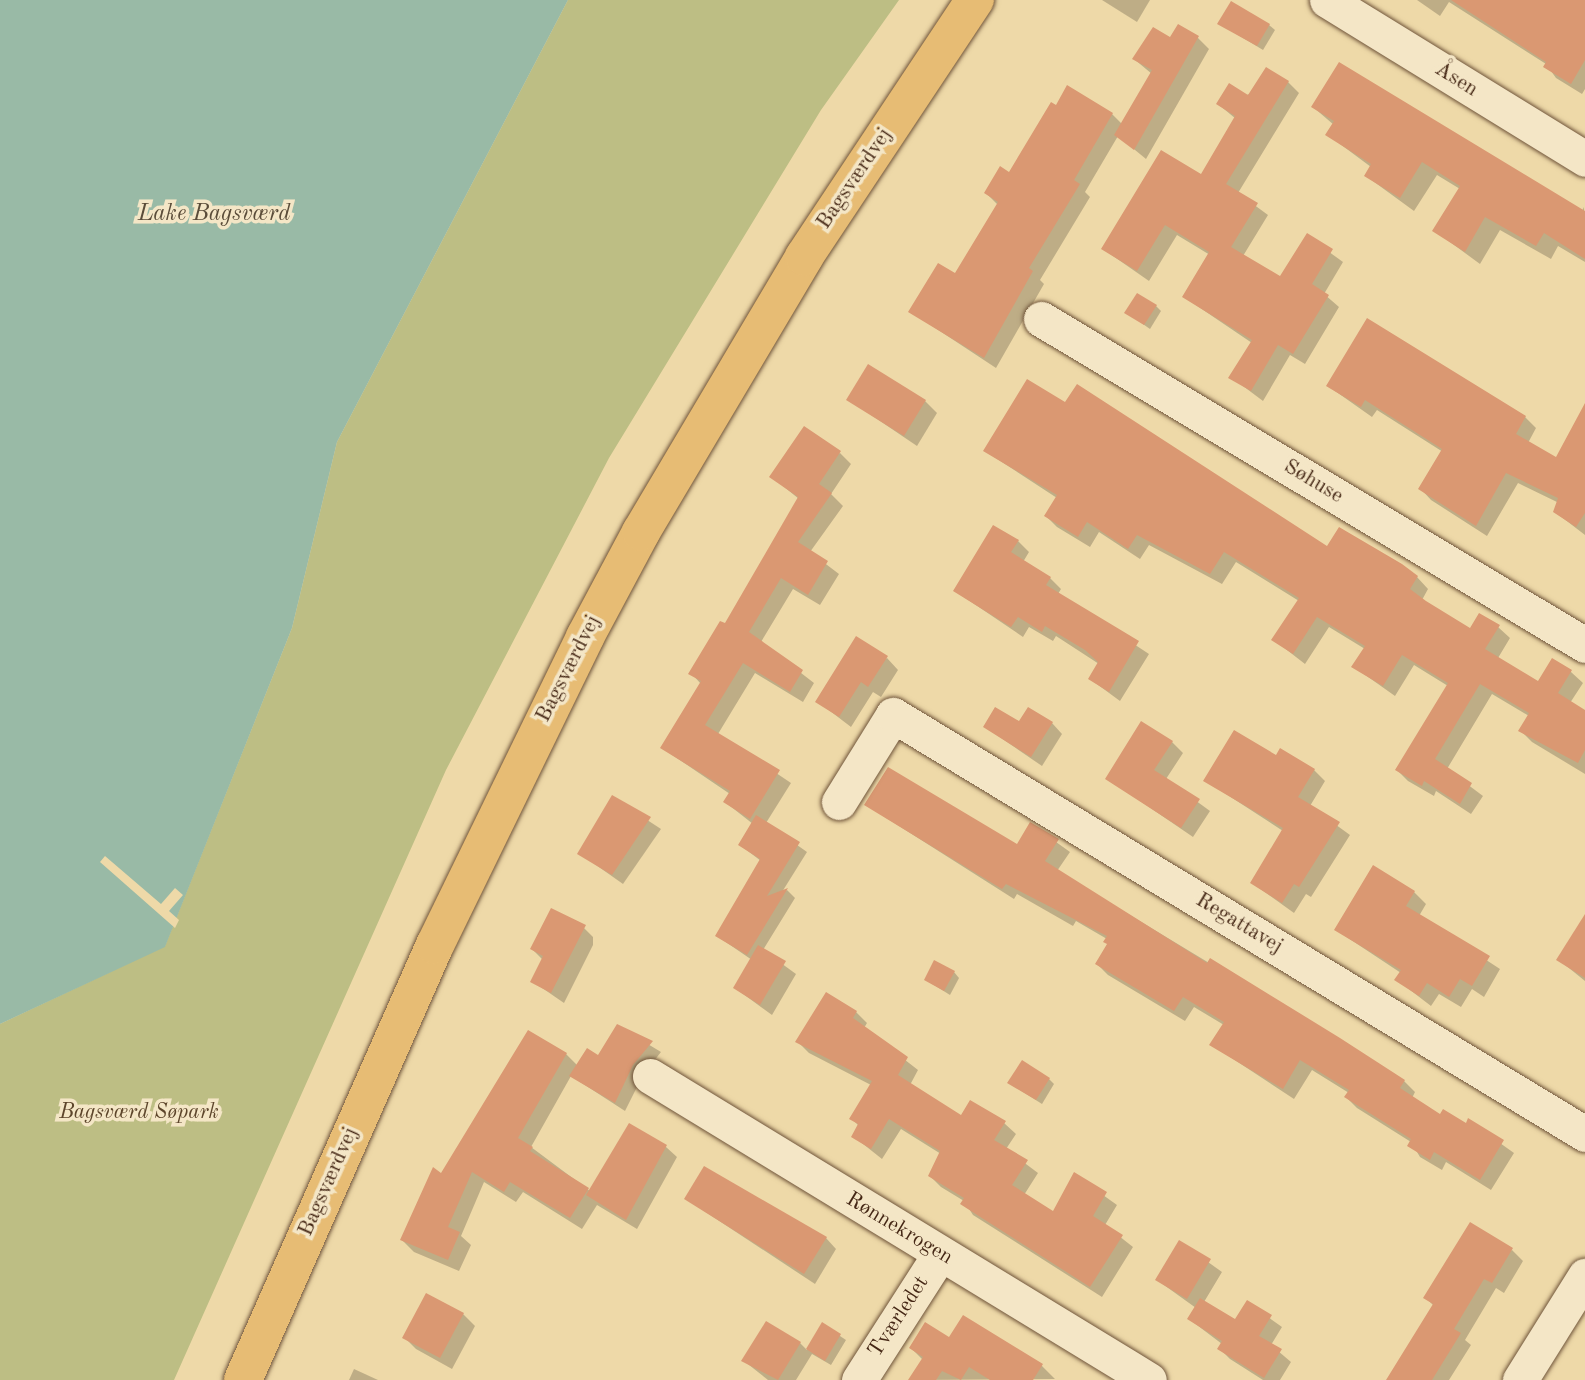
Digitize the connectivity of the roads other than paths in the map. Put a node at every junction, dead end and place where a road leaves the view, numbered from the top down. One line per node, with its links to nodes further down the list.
1 (975, 0): 11 (main road, Bagsværdvej)
2 (1327, 0): 3 (street, Åsen)
3 (1585, 159)
4 (1041, 319): 5 (street, Søhuse)
5 (1585, 645)
6 (839, 802): 8 (street, Regattavej)
7 (650, 1076): 9 (street, Rønnekrogen)
8 (1585, 1134)
9 (940, 1254): 12 (street, Tværledet); 13 (street, Rønnekrogen)
10 (1585, 1276): 14 (street)
11 (243, 1380)
12 (859, 1380)
13 (1149, 1380)
14 (1520, 1380)

